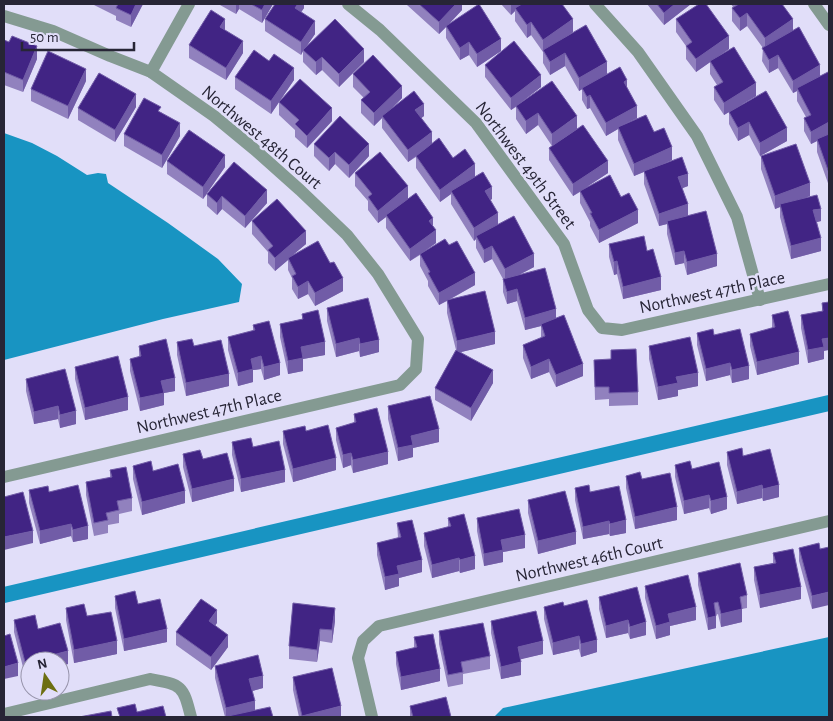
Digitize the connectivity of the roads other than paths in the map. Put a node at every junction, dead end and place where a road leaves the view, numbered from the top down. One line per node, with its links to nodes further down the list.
1 (189, 4): 7 (street)
2 (348, 4): 10 (street, Northwest 49th Street)
3 (595, 4): 9 (street)
4 (814, 4): 6 (street)
5 (4, 16): 7 (street, Northwest 48th Court)
6 (829, 25)
7 (151, 72): 11 (street, Northwest 48th Court)
8 (829, 284): 9 (street, Northwest 47th Place)
9 (760, 300): 10 (street, Northwest 47th Place)
10 (602, 328)
11 (416, 368): 12 (street, Northwest 47th Place)
12 (4, 477)
13 (829, 521): 16 (street, Northwest 46th Court)
14 (4, 714): 15 (street)
15 (191, 717)
16 (372, 717)

